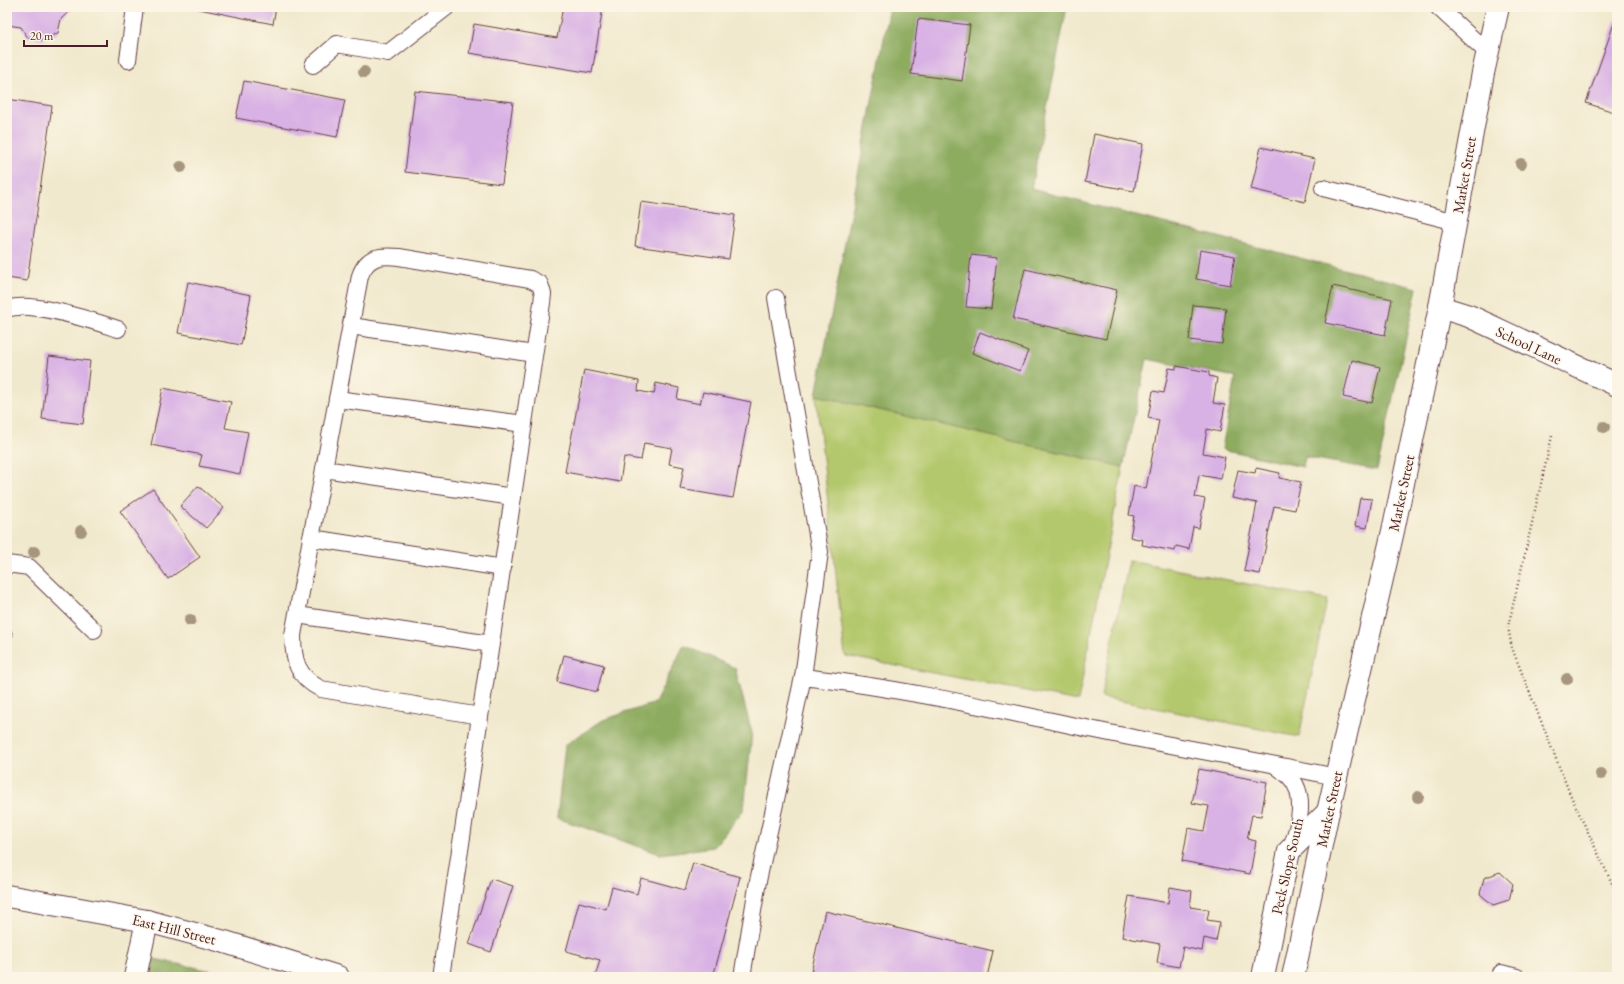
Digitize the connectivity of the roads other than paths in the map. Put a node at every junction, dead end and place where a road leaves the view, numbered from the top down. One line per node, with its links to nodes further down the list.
1 (135, 7): 6 (lane)
2 (447, 7): 7 (lane)
3 (1438, 7): 5 (lane)
4 (1498, 7): 5 (main road, Market Street)
5 (1487, 52): 9 (main road, Market Street)
6 (128, 60)
7 (313, 65)
8 (1323, 188): 9 (lane)
9 (1456, 222): 11 (main road, Market Street)
10 (776, 298): 27 (lane)
11 (1440, 306): 16 (main road, School Lane); 30 (main road, Market Street)
12 (7, 309): 14 (lane)
13 (351, 326): 15 (lane); 15 (lane); 17 (lane)
14 (118, 329)
15 (534, 354): 18 (lane)
16 (1617, 385)
17 (337, 399): 18 (lane); 19 (lane)
18 (524, 424): 20 (lane)
19 (324, 469): 20 (lane); 21 (lane)
20 (513, 497): 23 (lane)
21 (311, 538): 23 (lane); 24 (lane)
22 (7, 564): 25 (lane)
23 (502, 568): 26 (lane)
24 (297, 615): 26 (lane); 28 (lane)
25 (94, 630)
26 (491, 644): 28 (lane)
27 (803, 677): 29 (lane); 39 (lane)
28 (480, 716): 38 (lane)
29 (1274, 764): 30 (lane); 32 (lane, Peck Slope South)
30 (1336, 777): 31 (main road, Market Street)
31 (1328, 812): 32 (main road); 41 (main road, Market Street)
32 (1289, 851): 40 (main road, Peck Slope South)
33 (7, 896): 34 (main road, East Hill Street)
34 (147, 921): 36 (main road); 37 (main road, East Hill Street)
35 (1501, 973): 42 (lane)
36 (135, 977)
37 (338, 977)
38 (441, 977)
39 (742, 977)
40 (1263, 977)
41 (1293, 977)
42 (1517, 977)

